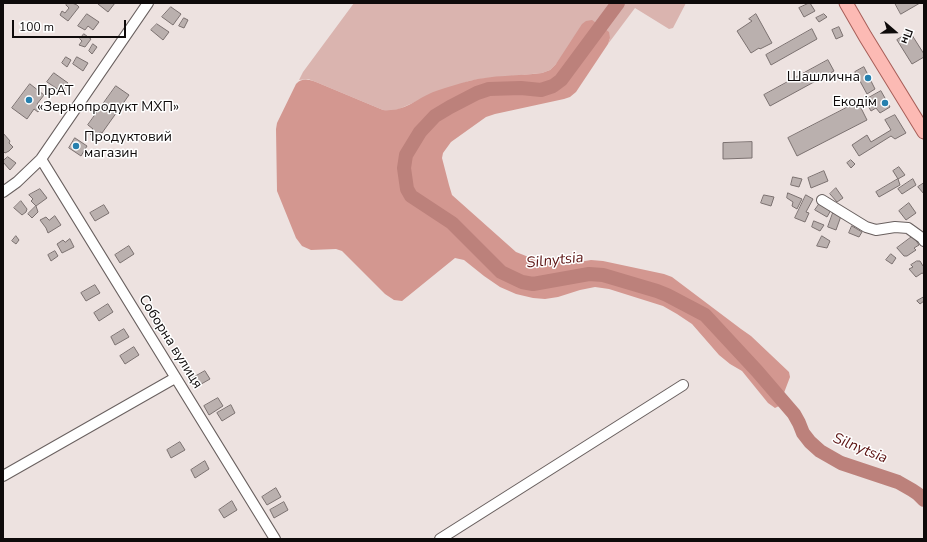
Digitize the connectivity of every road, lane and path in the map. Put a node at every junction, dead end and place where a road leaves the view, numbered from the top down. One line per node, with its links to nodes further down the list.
1 (846, 3): 3 (main road)
2 (144, 4): 4 (street)
3 (924, 132)
4 (41, 159): 5 (street); 8 (street, Соборна вулиця)
5 (3, 192)
6 (822, 200): 7 (street)
7 (924, 241)
8 (175, 378): 10 (street); 11 (street, Соборна вулиця)
9 (683, 385): 12 (street)
10 (3, 476)
11 (275, 539)
12 (440, 539)

